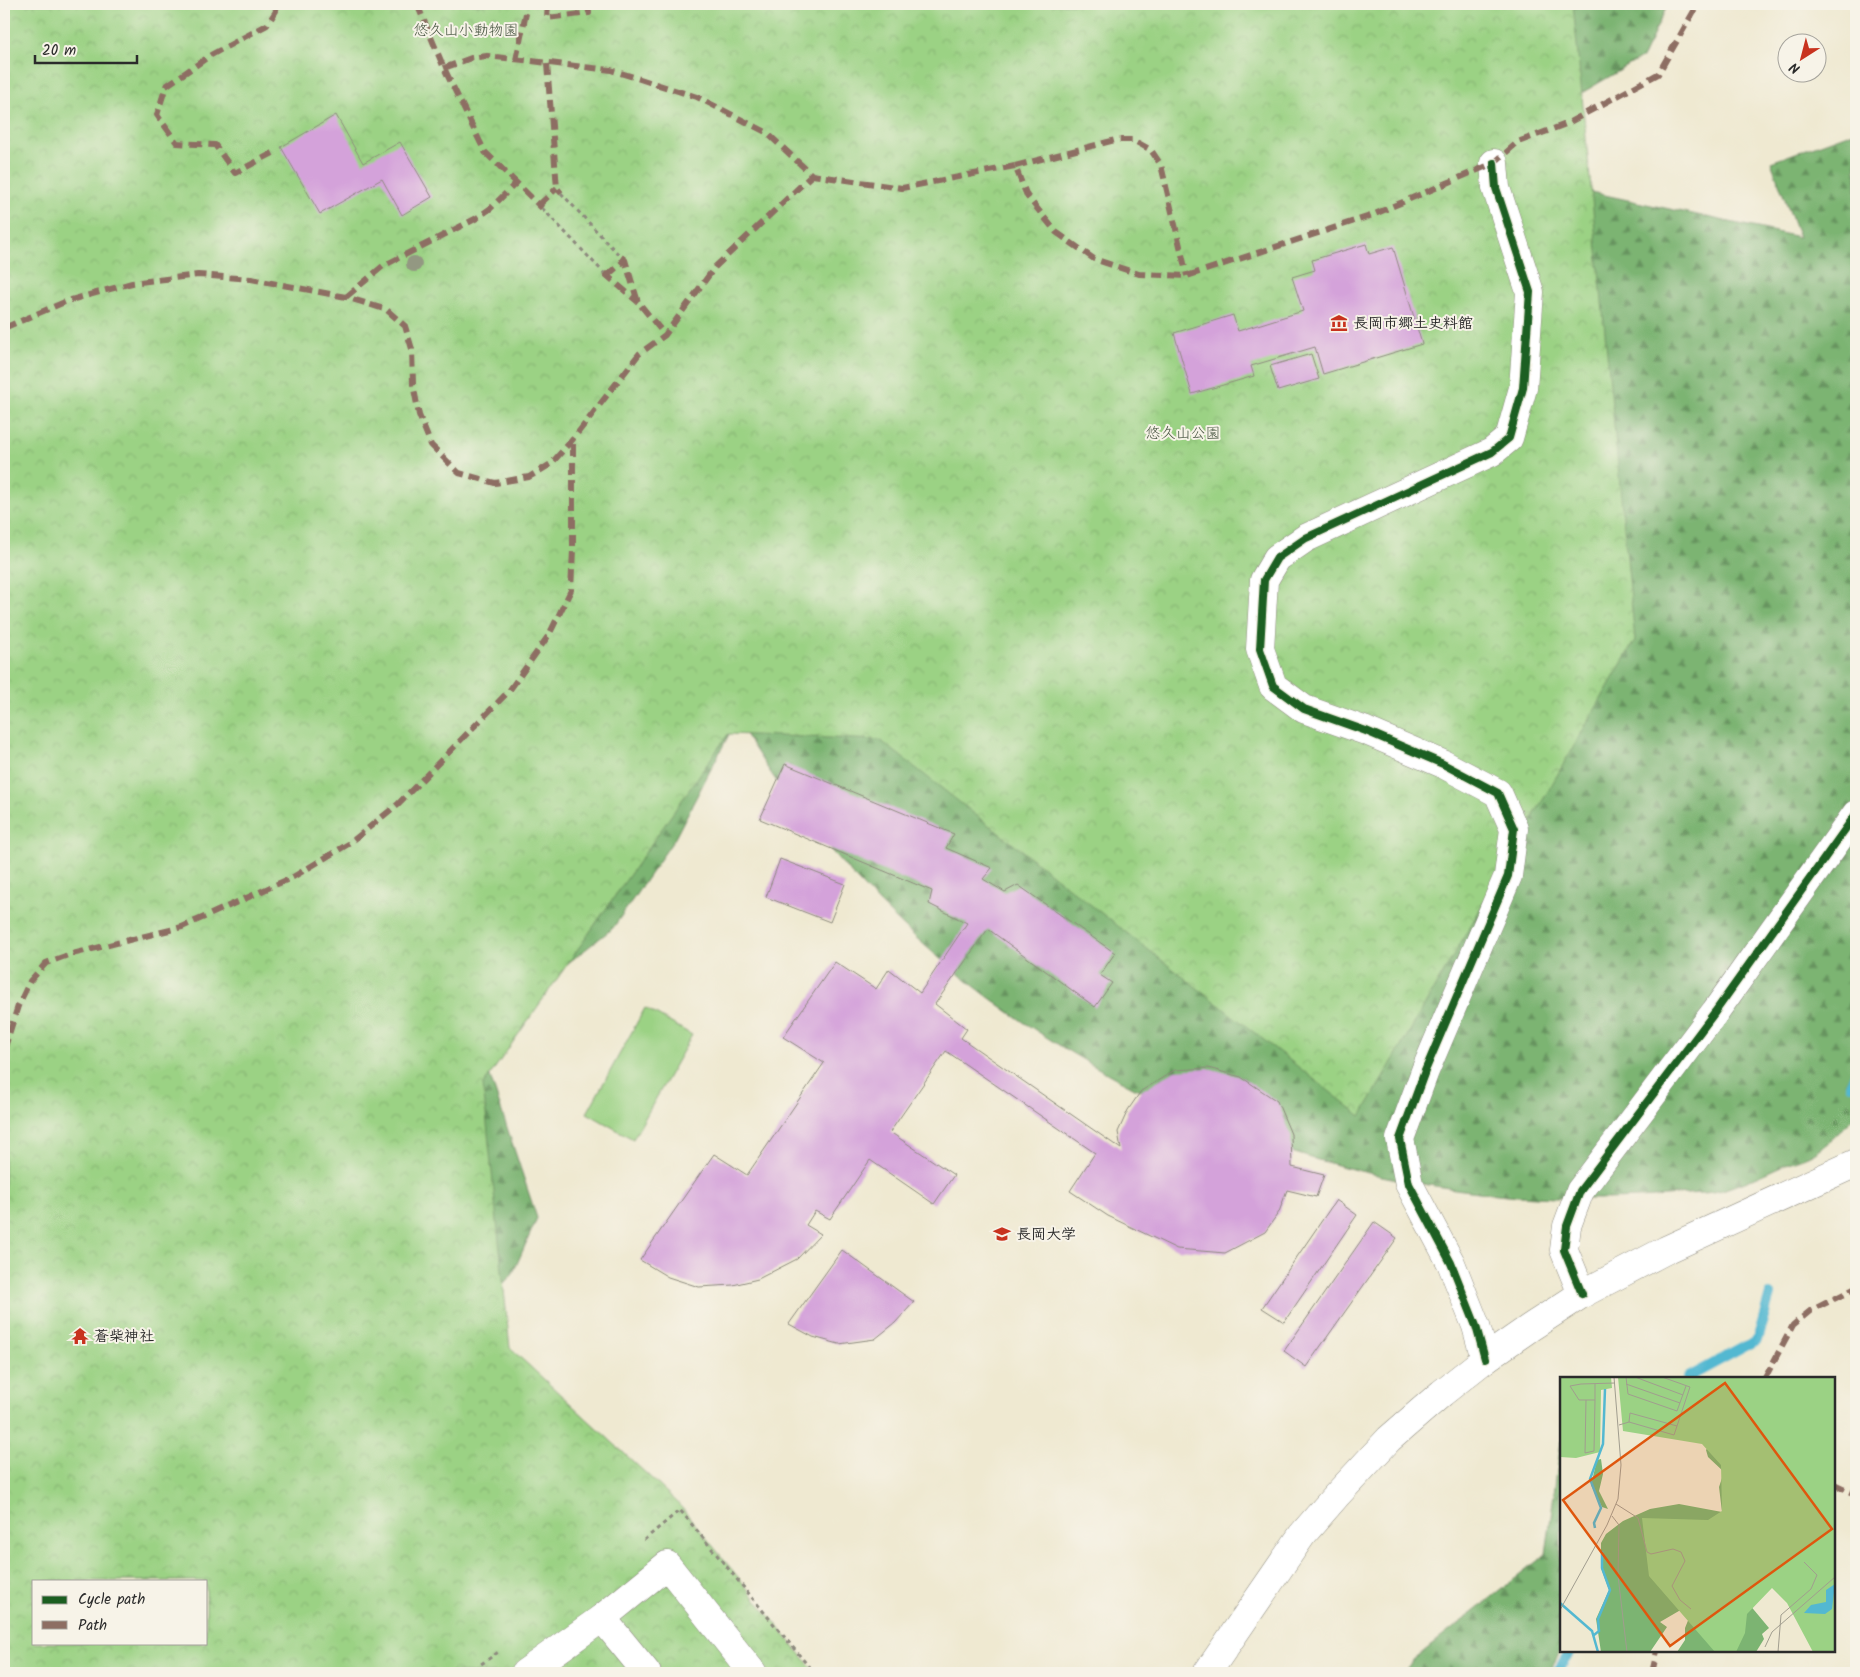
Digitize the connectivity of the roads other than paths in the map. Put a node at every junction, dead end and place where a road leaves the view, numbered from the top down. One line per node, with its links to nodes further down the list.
1 (1494, 163): 5 (street)
2 (1856, 814): 4 (street)
3 (1856, 1163): 4 (street)
4 (1582, 1294): 5 (street)
5 (1486, 1358): 10 (street)
6 (602, 1618): 7 (street); 8 (street); 9 (street)
7 (526, 1673)
8 (647, 1673)
9 (753, 1673)
10 (1207, 1673)

